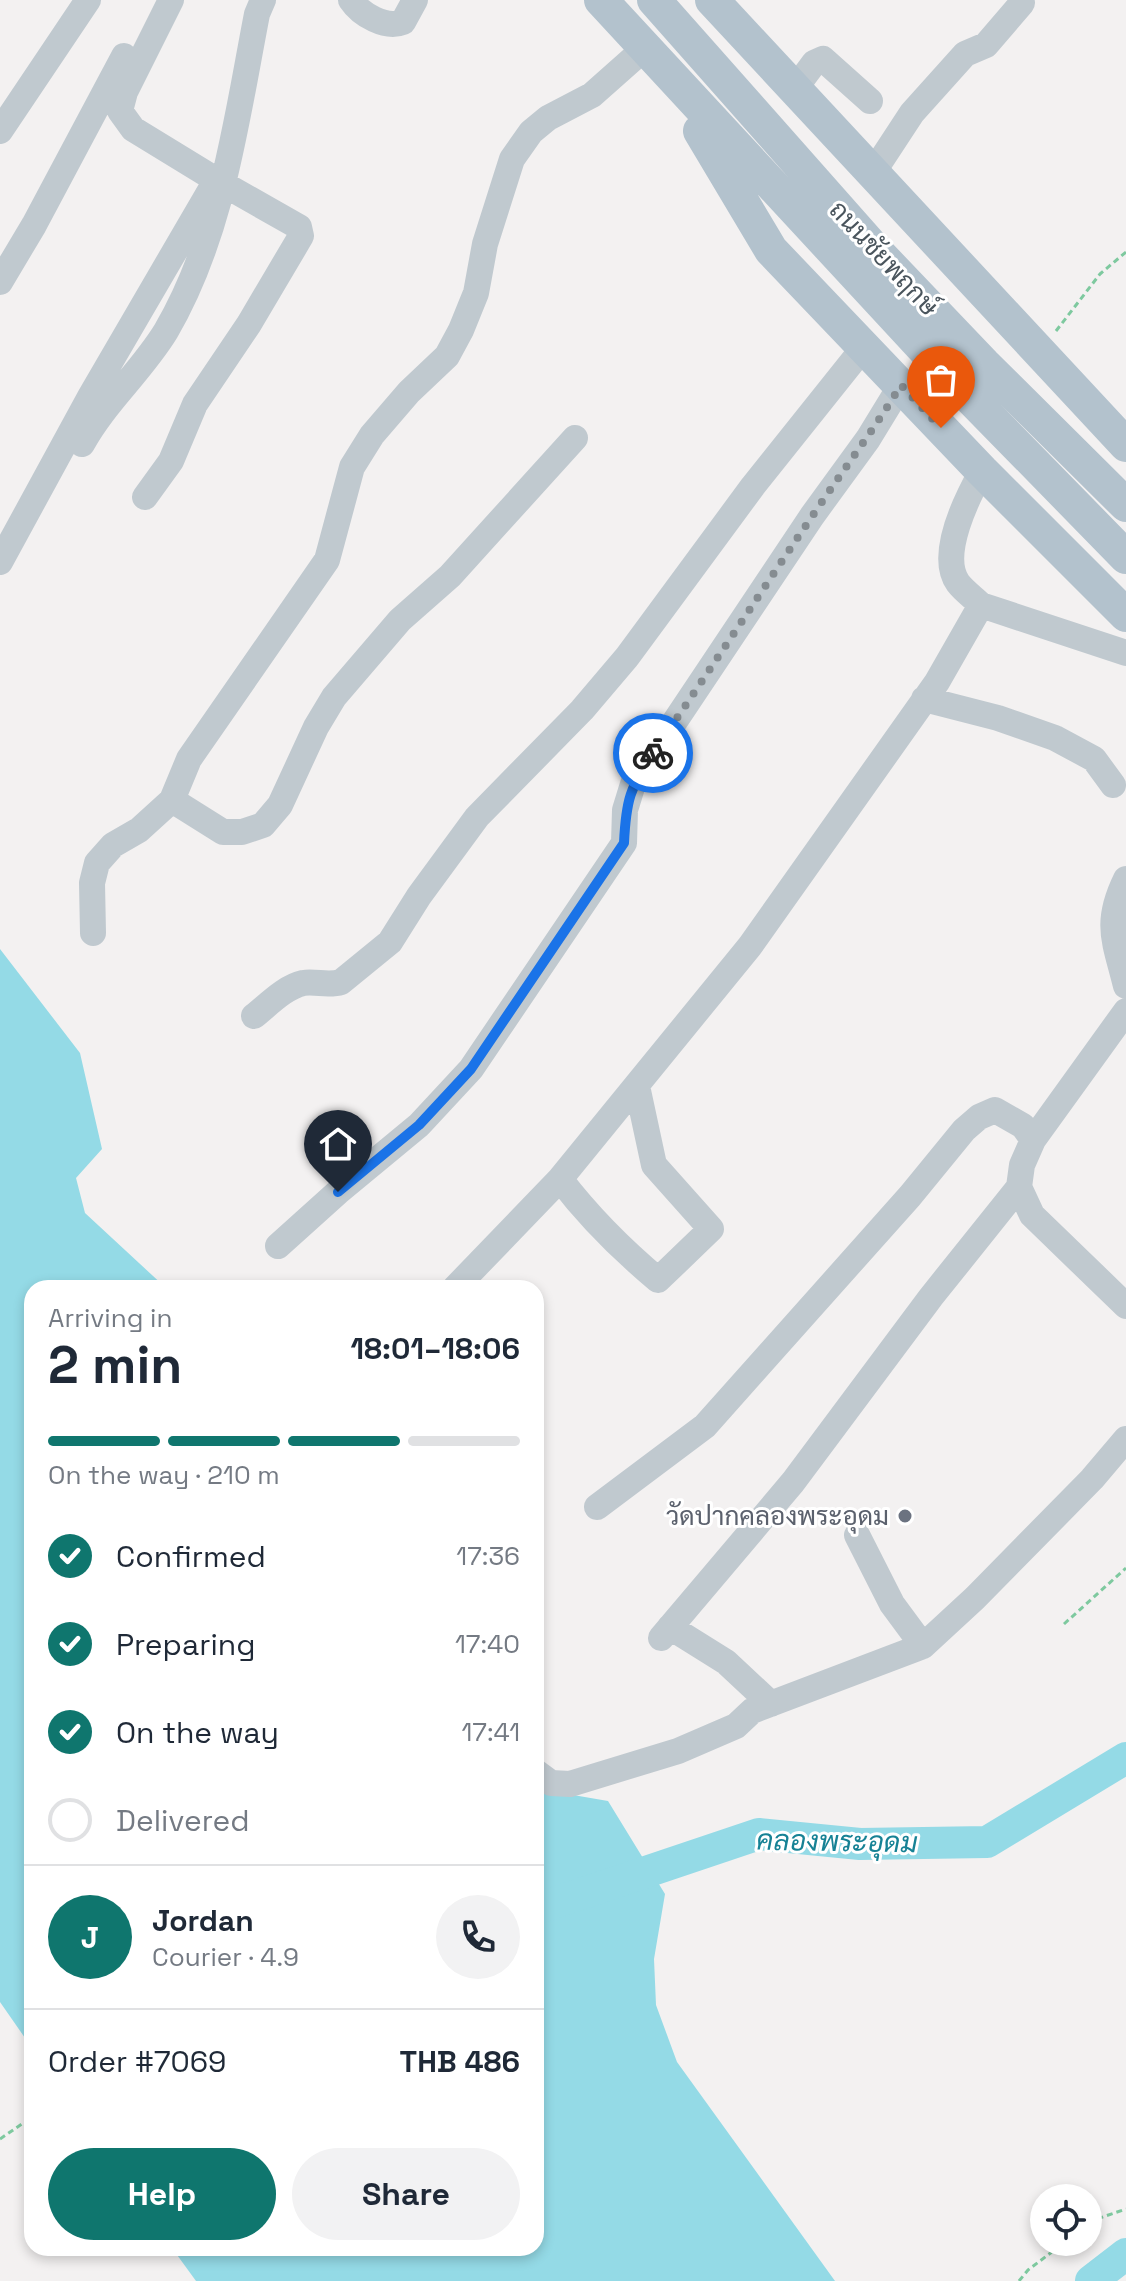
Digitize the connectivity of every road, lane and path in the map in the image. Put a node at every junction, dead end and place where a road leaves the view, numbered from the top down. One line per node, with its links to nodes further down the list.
1 (88, 0): 15 (street)
2 (153, 0): 19 (street)
3 (171, 0): 17 (street)
4 (263, 0): 17 (street)
5 (351, 0): 6 (street)
6 (415, 0)
7 (601, 0): 11 (main road, ถนนชัยพฤกษ์)
8 (654, 0): 27 (main road, ถนนชัยพฤกษ์)
9 (712, 0): 12 (main road, ถนนชัยพฤกษ์)
10 (1022, 3): 16 (street)
11 (645, 48): 13 (main road, ถนนชัยพฤกษ์); 36 (street)
12 (794, 90): 14 (street); 16 (main road, ถนนชัยพฤกษ์)
13 (688, 97): 20 (main road, ถนนชัยพฤกษ์); 29 (main road, ถนนชัยพฤกษ์)
14 (870, 101)
15 (0, 131)
16 (872, 174): 21 (main road, ถนนชัยพฤกษ์)
17 (221, 183): 26 (street); 28 (street); 30 (street)
18 (1126, 252): 21 (path)
19 (0, 282)
20 (864, 347): 22 (main road, ถนนชัยพฤกษ์); 41 (street)
21 (1035, 349): 23 (main road, ถนนชัยพฤกษ์)
22 (901, 385): 25 (main road, ถนนชัยพฤกษ์); 46 (street)
23 (1122, 436)
24 (575, 438): 36 (street)
25 (982, 471): 31 (street); 32 (main road, ถนนชัยพฤกษ์)
26 (145, 497)
27 (1126, 505)
28 (43, 510)
29 (1126, 557)
30 (0, 562)
31 (981, 605): 33 (street); 34 (street)
32 (1126, 615)
33 (1126, 653)
34 (924, 699): 35 (street); 42 (street)
35 (1113, 785)
36 (172, 800): 38 (street)
37 (1126, 879): 39 (street)
38 (93, 933)
39 (1126, 986)
40 (1126, 1011): 43 (street)
41 (254, 1016)
42 (637, 1086): 44 (street); 44 (street)
43 (1033, 1140): 45 (street); 50 (street)
44 (560, 1179): 47 (street)
45 (1019, 1187): 48 (street); 55 (street)
46 (278, 1246)
47 (463, 1280)
48 (1126, 1306)
49 (1126, 1439): 54 (street)
50 (597, 1507)
51 (857, 1535): 54 (street)
52 (1126, 1568): 53 (path)
53 (1064, 1624)
54 (923, 1646): 55 (street)
55 (771, 1704): 56 (street)
56 (544, 1778)
57 (24, 2122): 58 (path)
58 (0, 2139)
59 (1126, 2209): 60 (path)
60 (1102, 2217)
61 (1046, 2256): 62 (path)
62 (1019, 2281)

